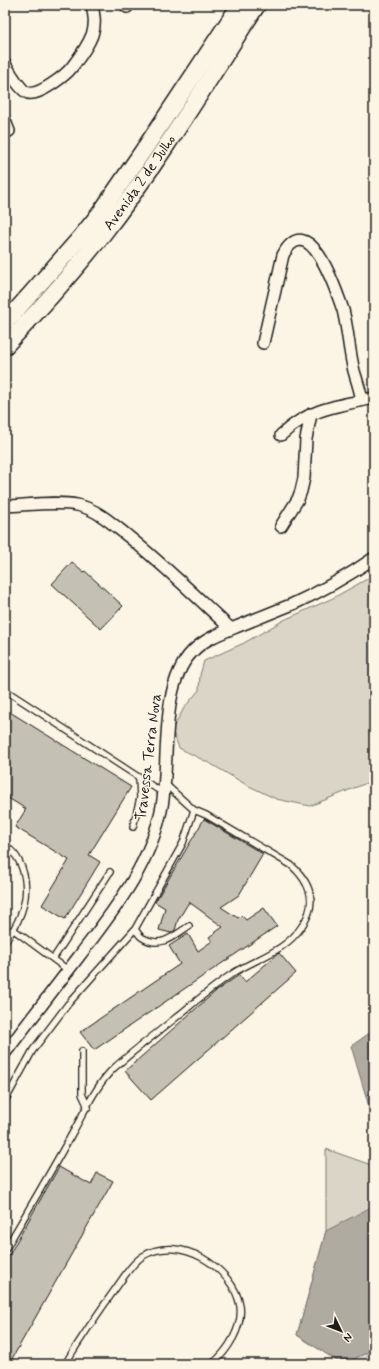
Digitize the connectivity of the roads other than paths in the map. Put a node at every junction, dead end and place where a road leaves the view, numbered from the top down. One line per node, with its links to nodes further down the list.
1 (92, 5): 5 (street)
2 (240, 5): 6 (main road, Avenida 2 de Julho)
3 (257, 5): 8 (main road, Avenida 2 de Julho)
4 (5, 64): 5 (street)
5 (9, 77)
6 (5, 323)
7 (263, 343): 10 (street)
8 (5, 346)
9 (374, 398): 10 (street)
10 (362, 400): 11 (street)
11 (311, 414): 12 (street); 14 (street)
12 (281, 435)
13 (7, 506): 16 (street)
14 (281, 526)
15 (374, 558): 16 (street, Travessa Terra Nova)
16 (231, 629): 19 (street, Travessa Terra Nova)
17 (5, 690): 18 (lane)
18 (139, 778): 19 (lane); 21 (lane)
19 (164, 788): 20 (lane); 30 (street, Travessa Terra Nova)
20 (194, 810): 25 (lane); 34 (lane)
21 (132, 827)
22 (5, 845): 26 (lane)
23 (110, 872): 29 (lane)
24 (189, 926): 25 (lane)
25 (135, 929): 33 (lane)
26 (14, 930): 27 (lane); 28 (lane); 29 (lane)
27 (5, 931)
28 (5, 942)
29 (53, 959): 30 (lane)
30 (68, 970): 32 (street, Travessa Terra Nova)
31 (82, 1051): 34 (lane)
32 (5, 1053)
33 (5, 1101)
34 (88, 1107): 35 (lane)
35 (5, 1250)
36 (65, 1364): 37 (lane)
37 (212, 1364)

